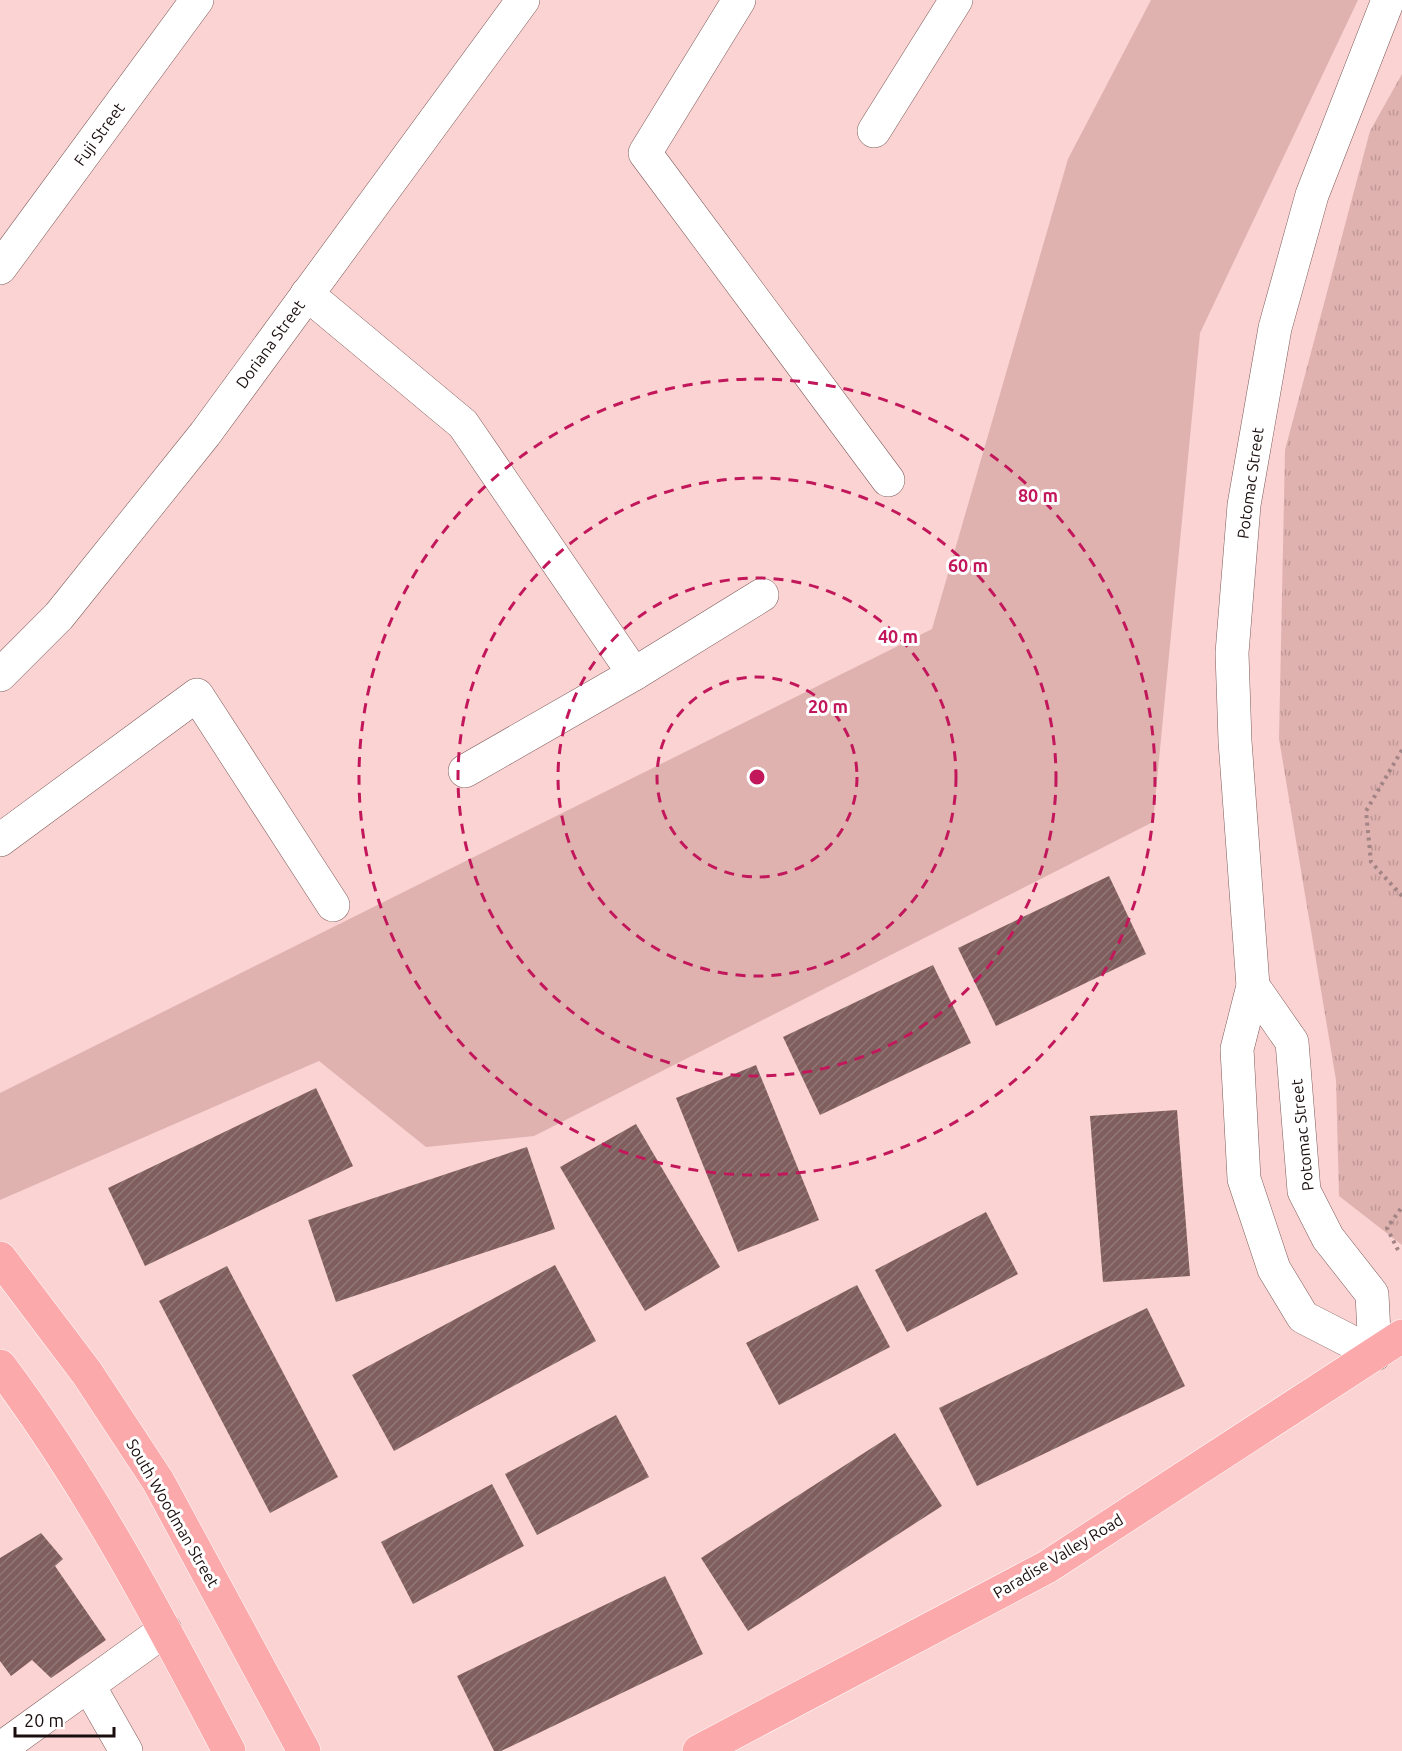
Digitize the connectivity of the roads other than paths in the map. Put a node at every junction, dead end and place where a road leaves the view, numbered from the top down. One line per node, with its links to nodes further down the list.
1 (197, 0): 7 (street, Fuji Street)
2 (523, 0): 8 (street, Doriana Street)
3 (739, 0): 9 (street)
4 (956, 0): 6 (street)
5 (1388, 0): 16 (street, Potomac Street)
6 (874, 131)
7 (0, 268)
8 (307, 294): 11 (street); 12 (street, Doriana Street)
9 (888, 480)
10 (762, 595): 11 (street)
11 (634, 674): 13 (street)
12 (0, 675)
13 (465, 771)
14 (0, 840): 15 (street)
15 (333, 905)
16 (1253, 986): 19 (street, Potomac Street); 19 (street, Potomac Street)
17 (0, 1258): 26 (main road, South Woodman Street)
18 (1402, 1336): 19 (main road, Paradise Valley Road)
19 (1375, 1354): 27 (main road, Paradise Valley Road)
20 (0, 1366): 21 (main road)
21 (165, 1630): 22 (street); 25 (main road)
22 (89, 1686): 23 (street); 24 (street)
23 (2, 1744)
24 (126, 1751)
25 (229, 1751)
26 (304, 1751)
27 (699, 1751)

